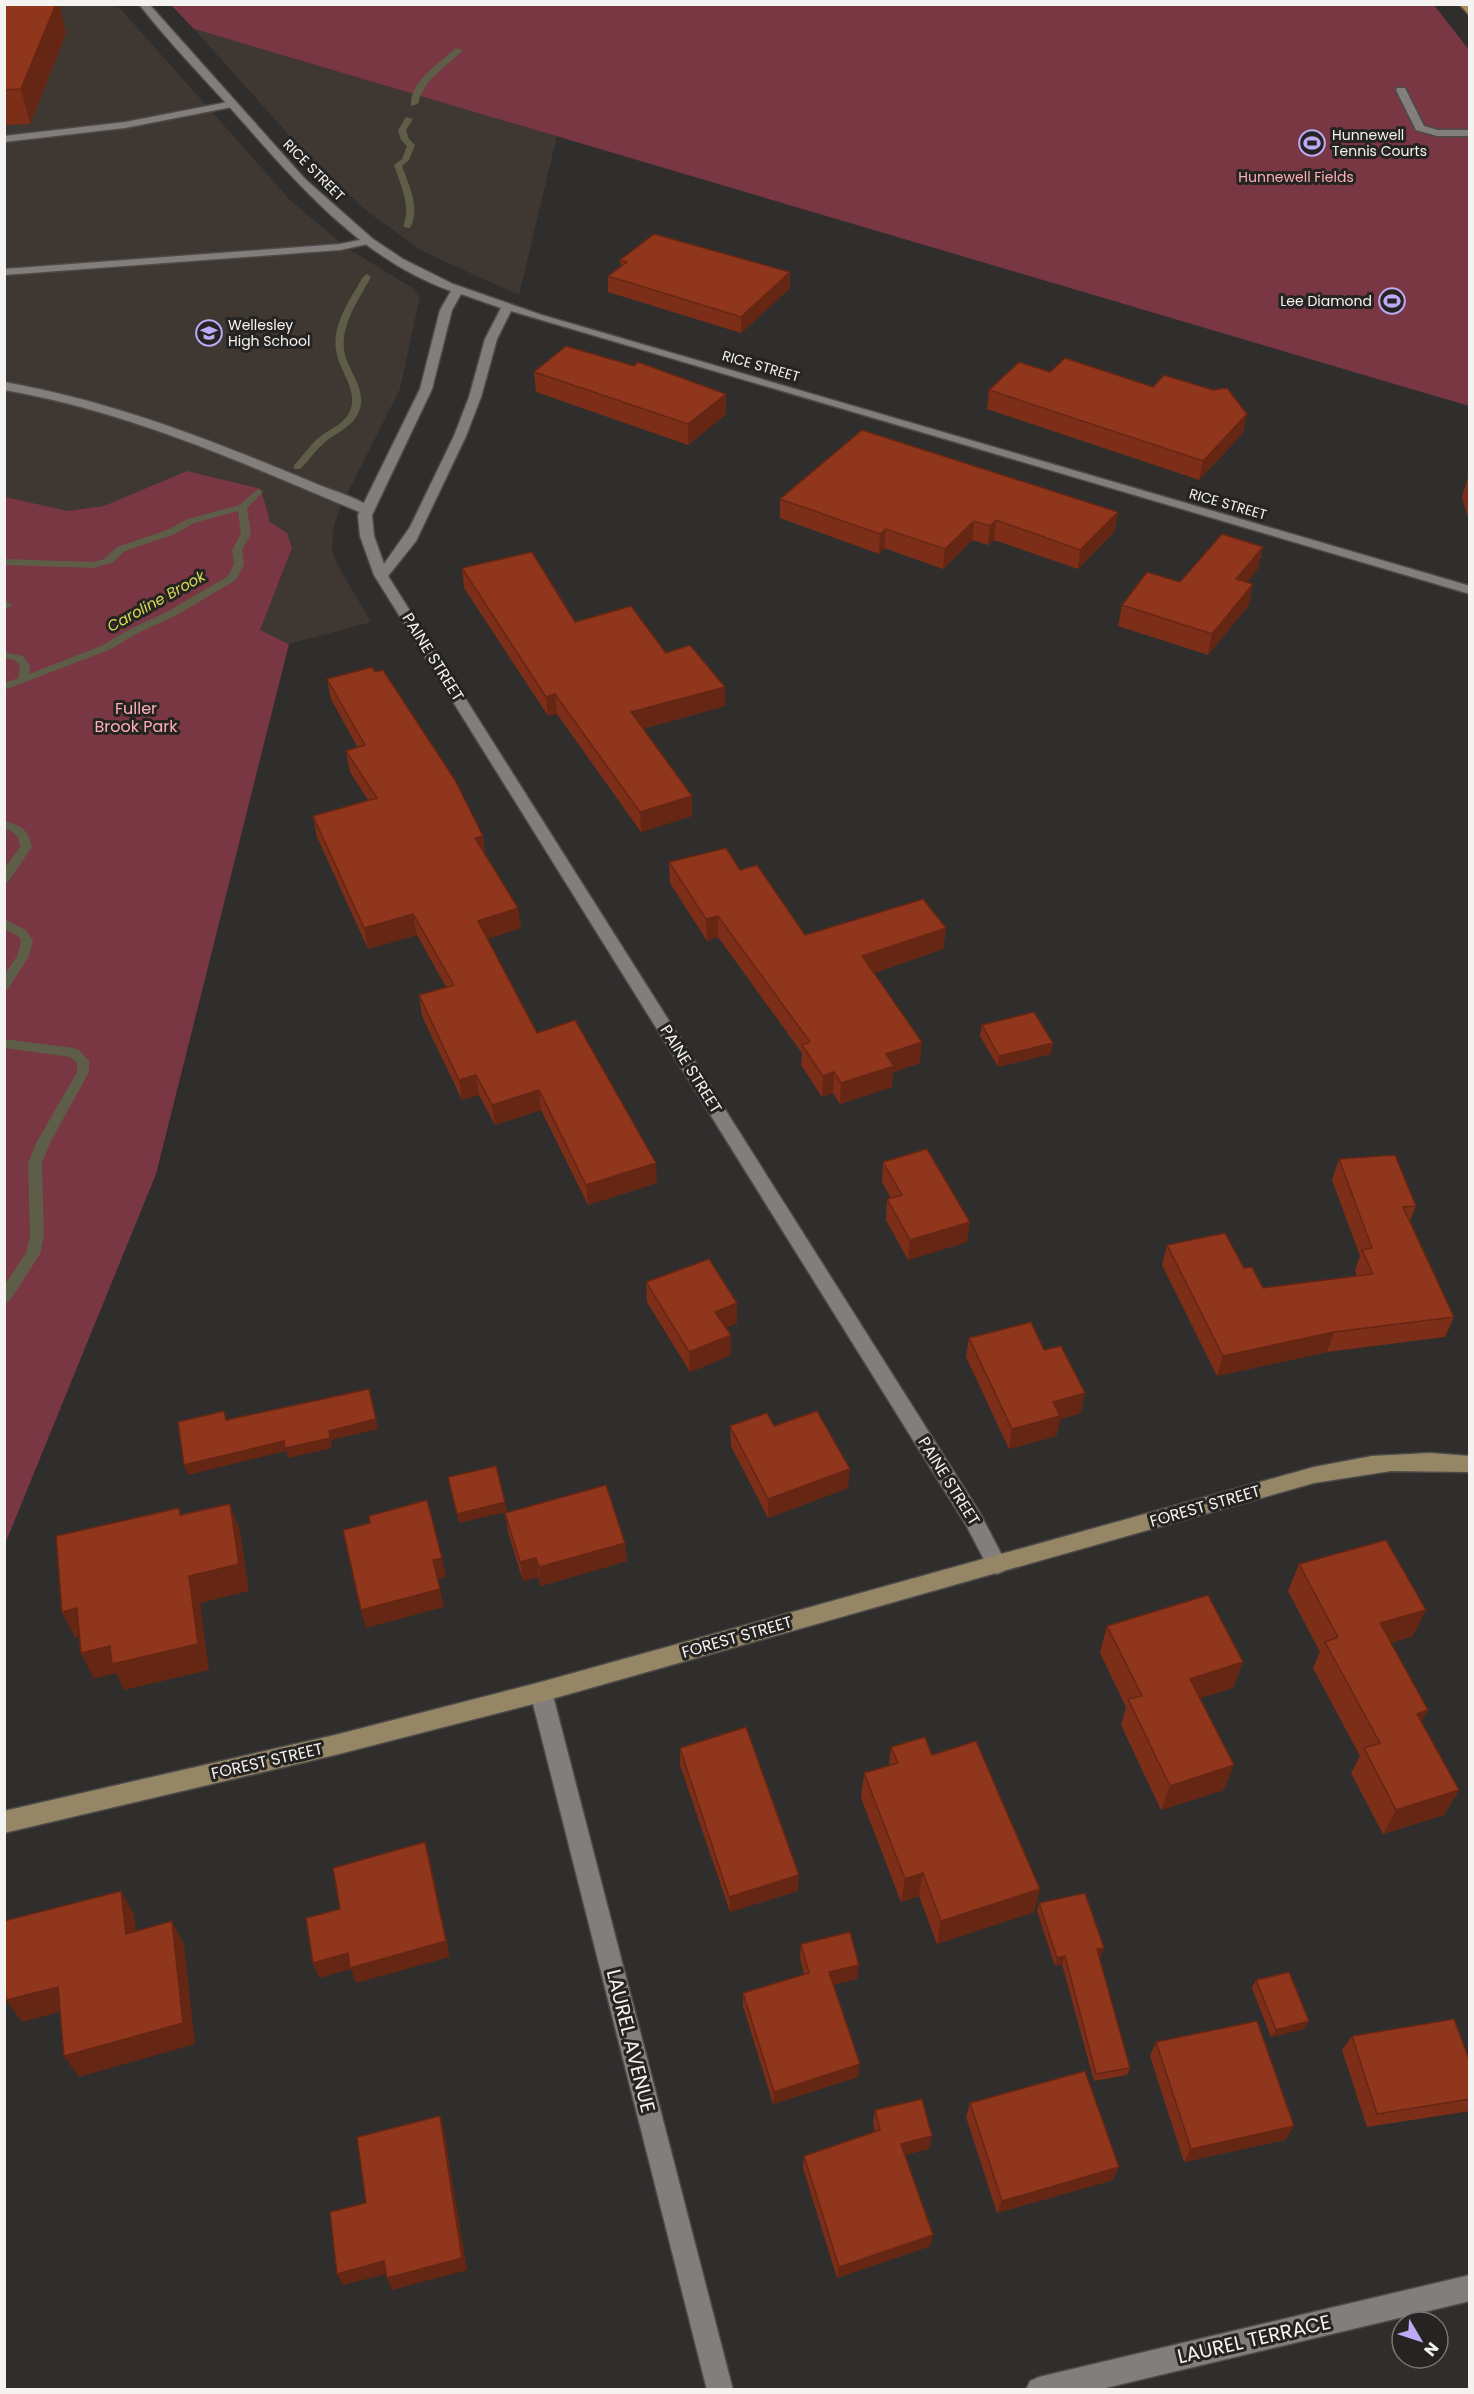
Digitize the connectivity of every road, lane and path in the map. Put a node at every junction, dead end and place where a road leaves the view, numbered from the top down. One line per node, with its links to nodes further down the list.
1 (143, 4): 5 (street, RICE STREET)
2 (1463, 4): 3 (main road)
3 (1470, 13)
4 (1401, 90): 6 (street)
5 (233, 104): 7 (street); 8 (street, RICE STREET)
6 (1470, 133)
7 (4, 139)
8 (369, 241): 9 (street); 10 (street, RICE STREET)
9 (4, 272)
10 (457, 290): 11 (street, RICE STREET); 13 (street, PAINE STREET)
11 (508, 307): 14 (street); 15 (street, RICE STREET)
12 (4, 386): 13 (street)
13 (367, 510): 14 (street, PAINE STREET)
14 (381, 575): 17 (street, PAINE STREET)
15 (1470, 590)
16 (1470, 1464): 17 (street, FOREST STREET)
17 (997, 1565): 18 (street, FOREST STREET)
18 (541, 1692): 19 (street, FOREST STREET); 21 (street, LAUREL AVENUE)
19 (4, 1822)
20 (1470, 2288): 22 (street, LAUREL TERRACE)
21 (720, 2390)
22 (1039, 2390)

